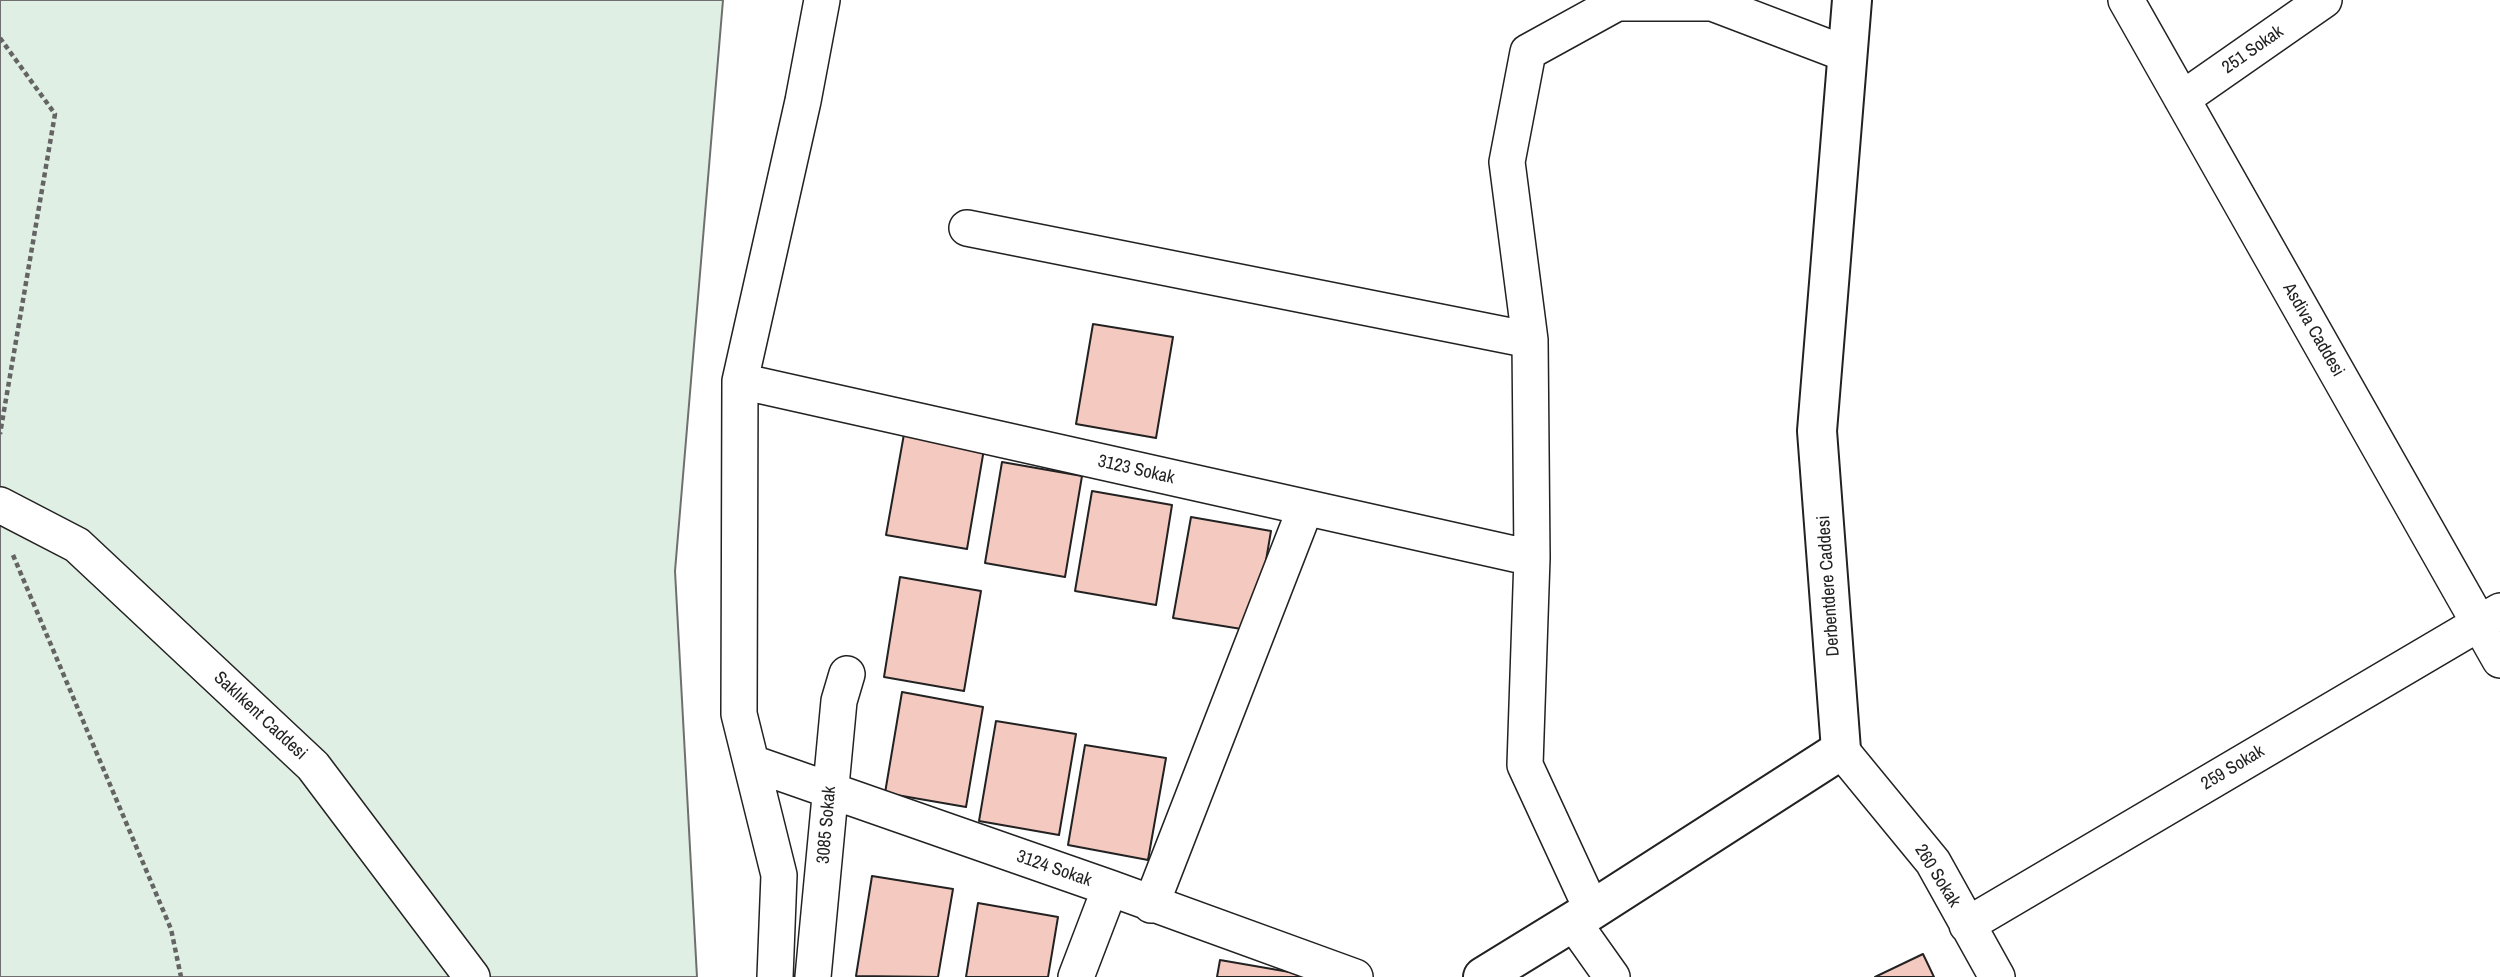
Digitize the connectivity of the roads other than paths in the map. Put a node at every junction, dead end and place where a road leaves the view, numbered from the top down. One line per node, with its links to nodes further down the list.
1 (822, 0): 9 (street)
2 (1852, 0): 5 (street, Derbentdere Caddesi)
3 (2126, 0): 6 (street, Asdiva Caddesi)
4 (2324, 0): 6 (street, 251 Sokak)
5 (1846, 54): 8 (street); 16 (street, Derbentdere Caddesi)
6 (2182, 99): 13 (street, Asdiva Caddesi)
7 (967, 228): 8 (street)
8 (1530, 340): 12 (street)
9 (740, 381): 11 (street, 3123 Sokak); 17 (street)
10 (0, 505): 23 (street, Saklıkent Caddesi)
11 (1305, 509): 12 (street, 3123 Sokak); 20 (street)
12 (1532, 558): 21 (street)
13 (2490, 617): 14 (street, Asdiva Caddesi); 22 (street, 259 Sokak)
14 (2500, 660)
15 (847, 674): 18 (street, 3085 Sokak)
16 (1841, 750): 21 (street); 22 (street, 260 Sokak)
17 (752, 763): 18 (street, 3124 Sokak); 24 (street)
18 (831, 791): 19 (street, 3124 Sokak); 25 (street, 3085 Sokak)
19 (1110, 888): 20 (street, 3124 Sokak); 26 (street)
20 (1151, 905): 27 (street, 3124 Sokak)
21 (1583, 916): 28 (street); 29 (street)
22 (1967, 925): 30 (street, 260 Sokak)
23 (472, 977)
24 (775, 977)
25 (813, 977)
26 (1076, 977)
27 (1354, 977)
28 (1483, 977)
29 (1612, 977)
30 (1997, 977)

